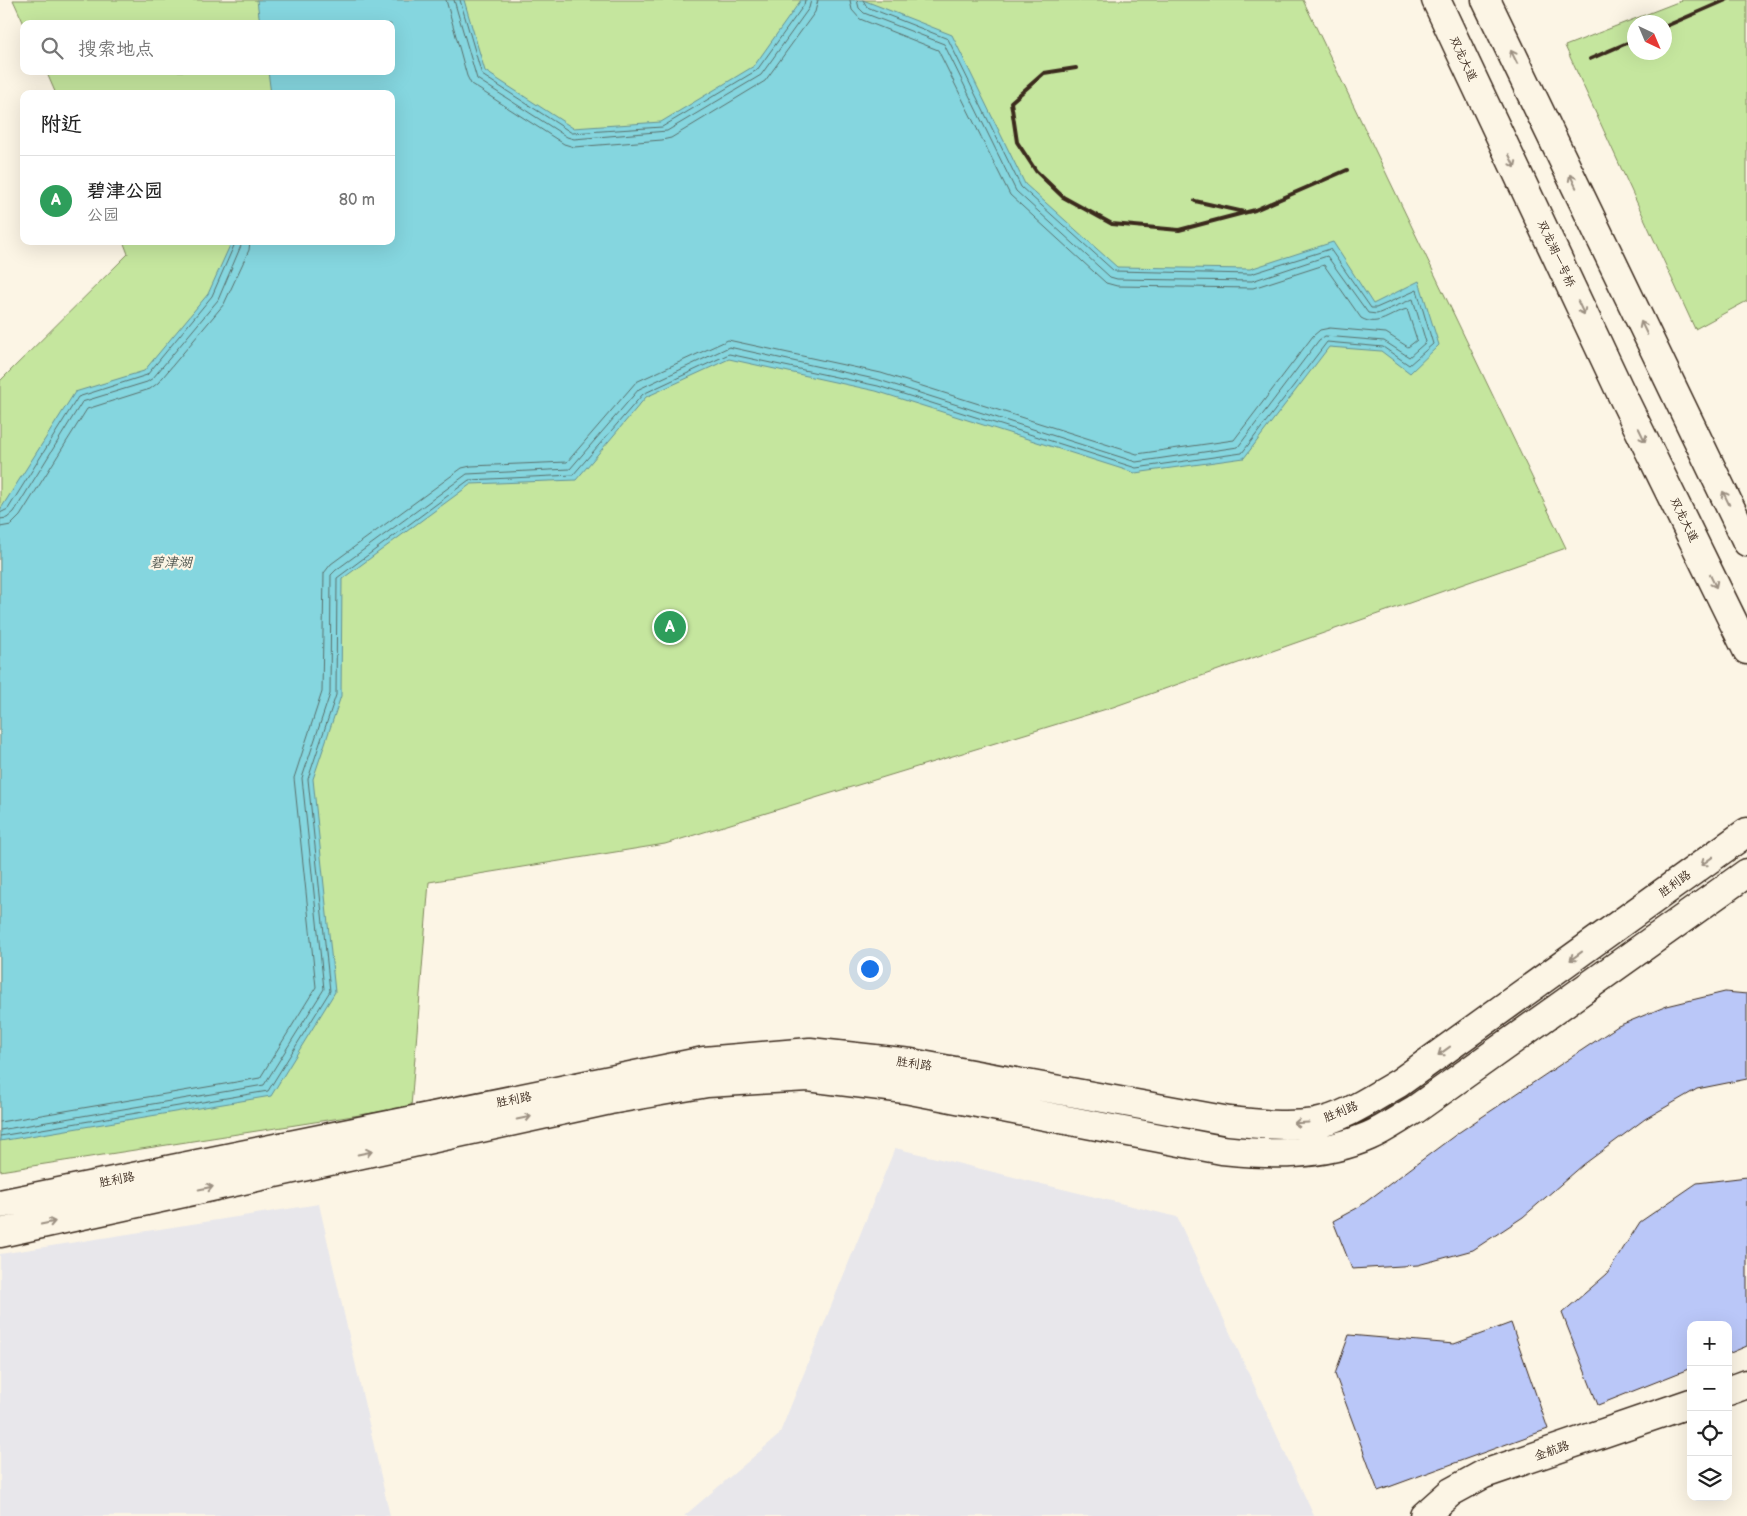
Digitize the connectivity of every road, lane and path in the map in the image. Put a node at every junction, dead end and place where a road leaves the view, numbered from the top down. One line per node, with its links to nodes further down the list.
1 (1436, 0): 3 (street, 双龙大道)
2 (1486, 0): 5 (street, one-way to 2)
3 (1491, 117): 4 (street, 双龙湖一号桥, one-way to 4)
4 (1620, 391): 6 (street, 双龙大道, one-way to 6)
5 (1747, 542)
6 (1747, 650)
7 (1747, 832): 9 (street, 胜利路, one-way to 9)
8 (1747, 873): 10 (street, 胜利路, one-way to 8)
9 (0, 1204)
10 (0, 1233)
11 (1747, 1384): 12 (street)
12 (1732, 1389)
13 (1687, 1404): 14 (street, 金航路)
14 (1424, 1516)

